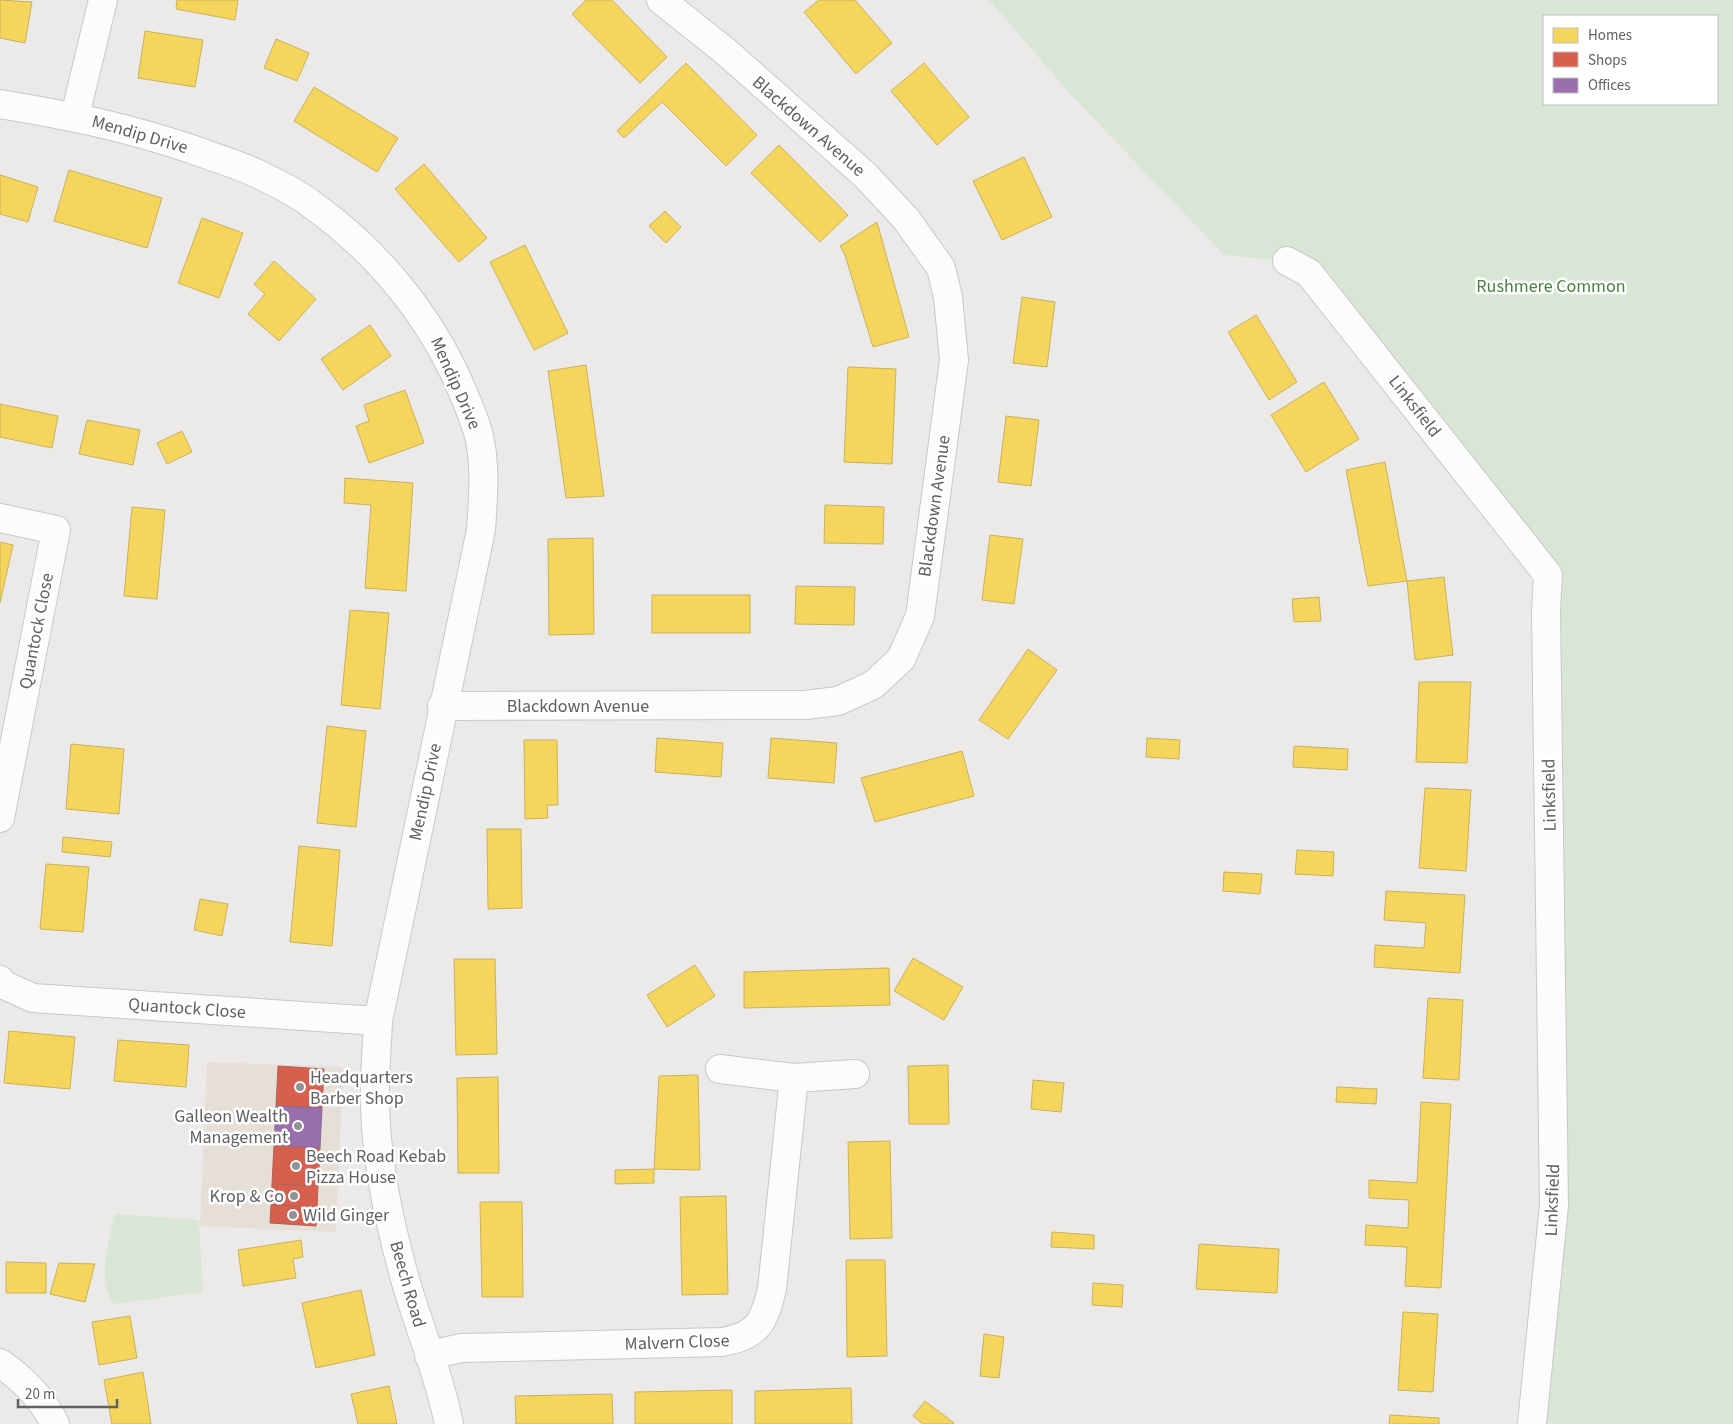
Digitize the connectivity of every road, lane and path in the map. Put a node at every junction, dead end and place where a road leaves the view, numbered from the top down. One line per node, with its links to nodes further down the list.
1 (102, 0): 4 (street)
2 (661, 0): 7 (street, Blackdown Avenue)
3 (0, 104): 4 (street, Mendip Drive)
4 (75, 116): 7 (street, Mendip Drive)
5 (1287, 261): 18 (street, Linksfield)
6 (0, 518): 8 (street, Quantock Close)
7 (442, 706): 10 (street, Mendip Drive)
8 (0, 818)
9 (0, 980): 10 (street, Quantock Close)
10 (378, 1021): 14 (street, Beech Road)
11 (720, 1070): 13 (street)
12 (855, 1074): 13 (street)
13 (794, 1078): 14 (street, Malvern Close)
14 (429, 1356): 17 (street, Beech Road)
15 (0, 1363): 16 (street)
16 (55, 1424)
17 (449, 1424)
18 (1532, 1424)

